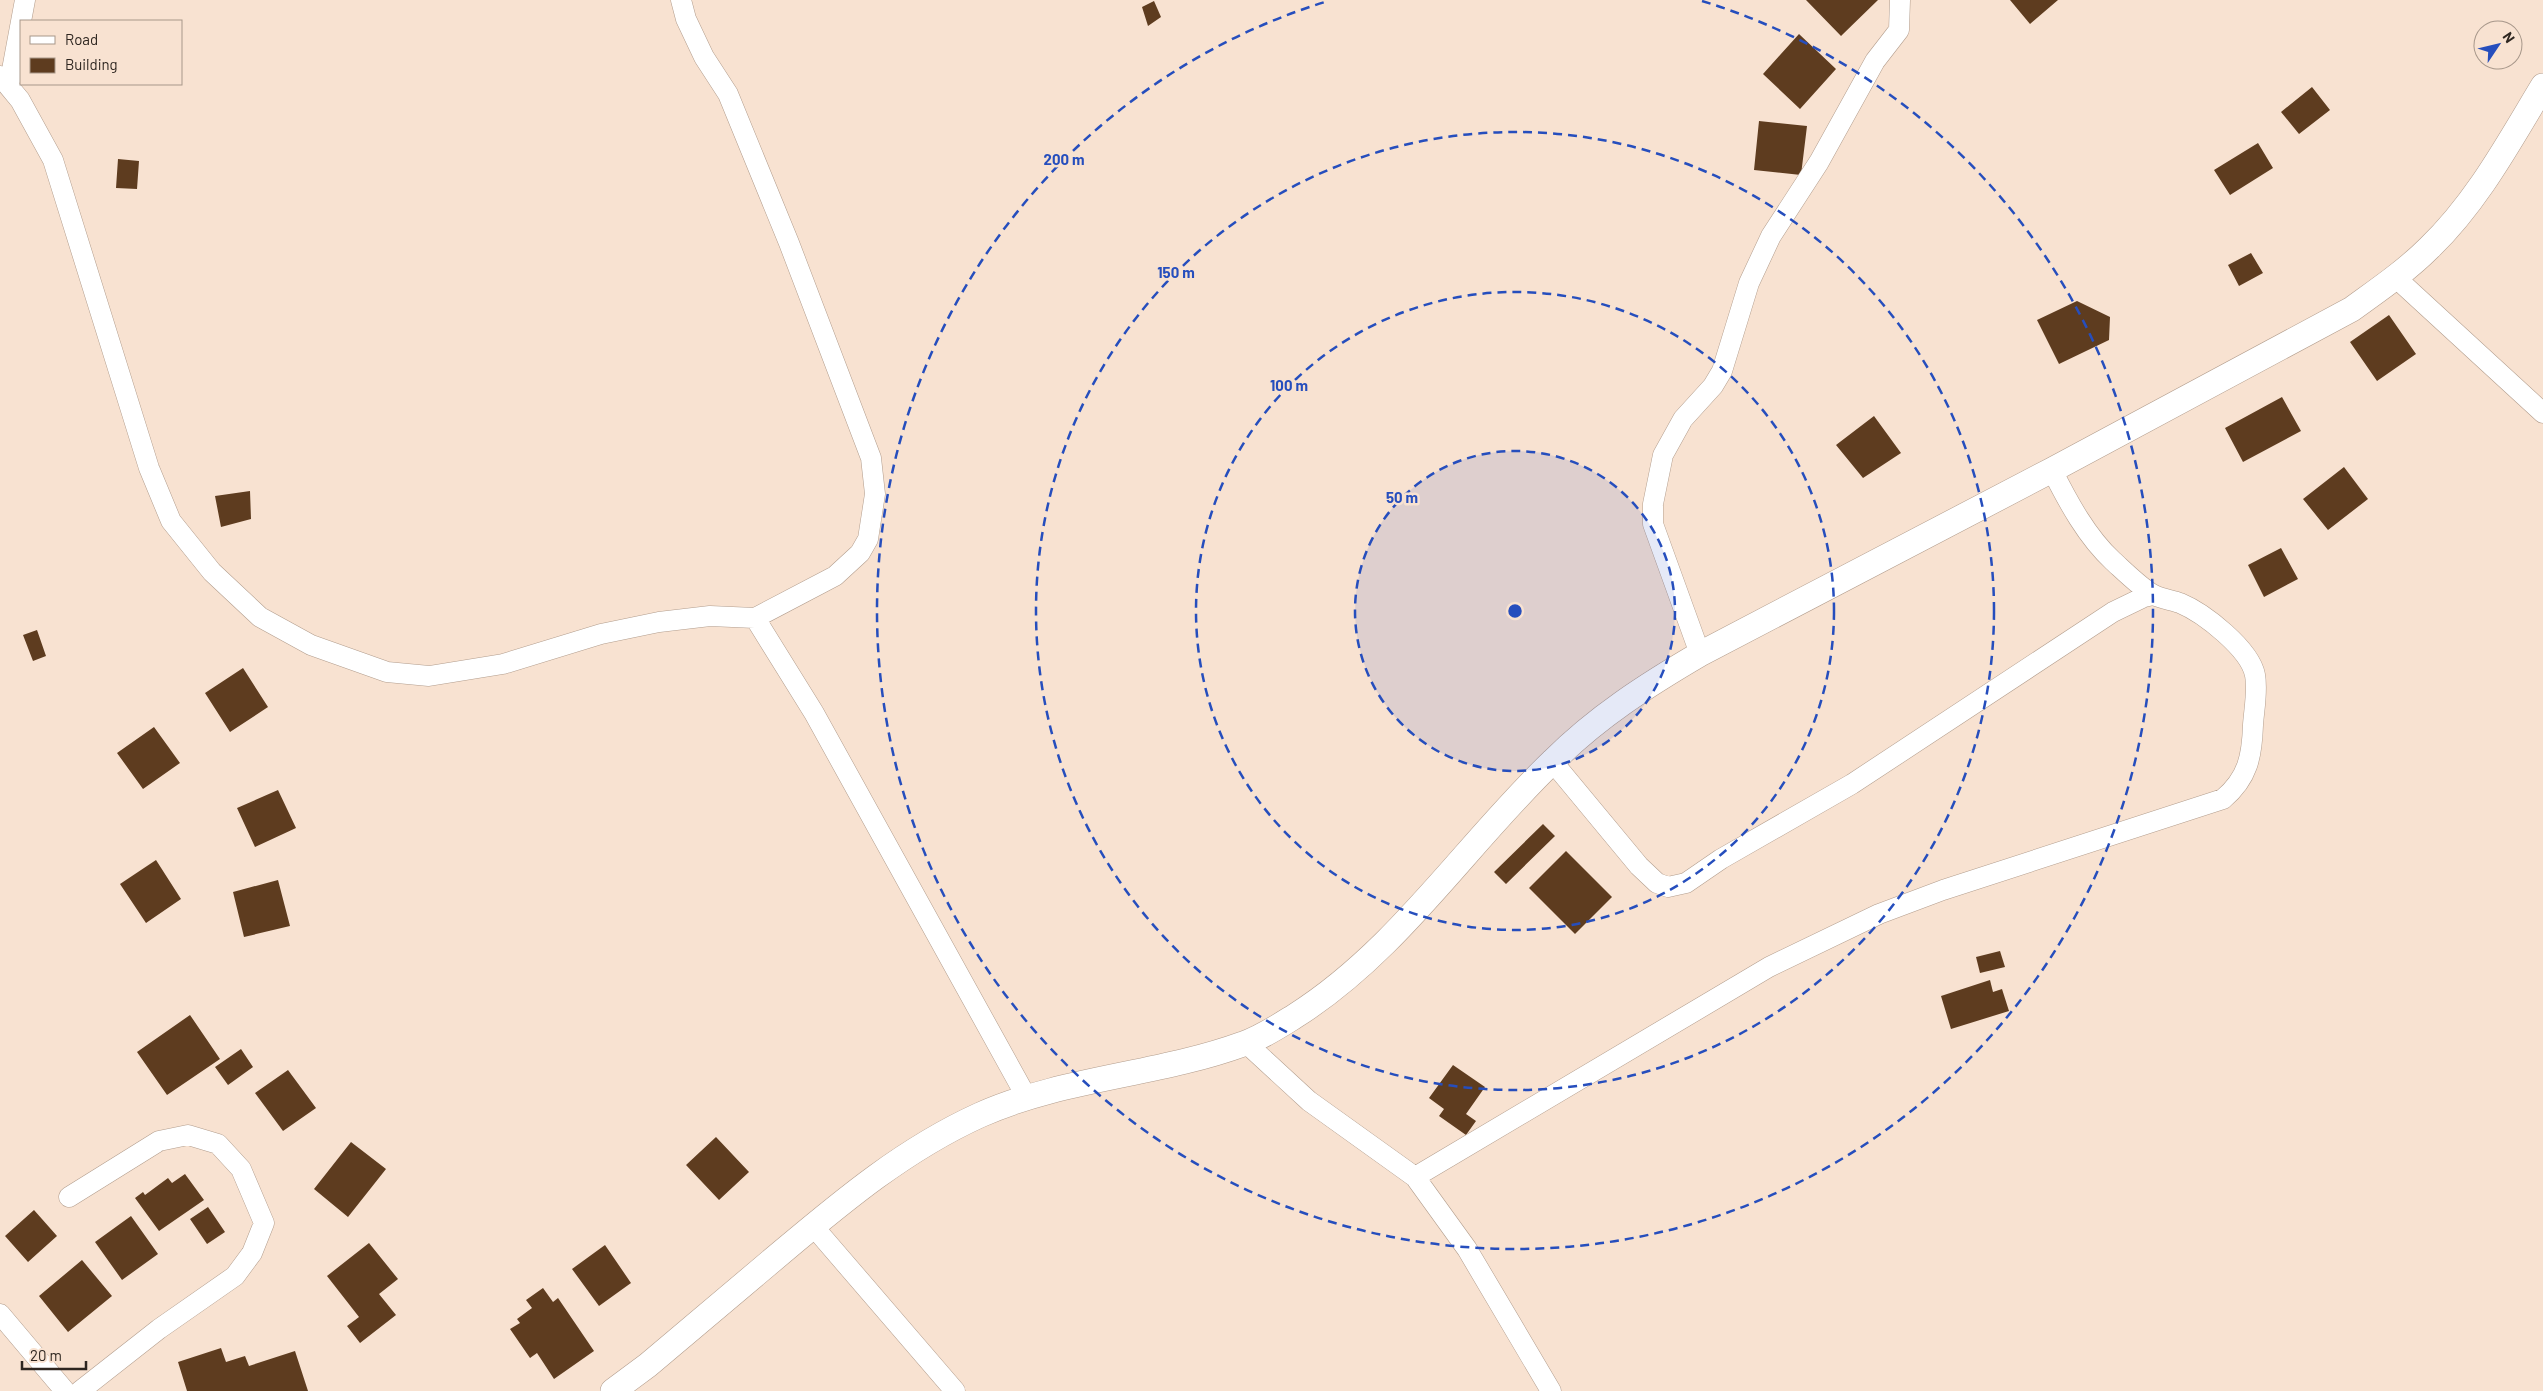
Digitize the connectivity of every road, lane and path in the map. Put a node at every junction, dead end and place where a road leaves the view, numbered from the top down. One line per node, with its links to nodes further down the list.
1 (25, 0): 4 (street)
2 (681, 0): 10 (street)
3 (1900, 0): 11 (street)
4 (4, 81): 10 (street)
5 (2543, 86): 6 (street)
6 (2395, 277): 7 (street); 8 (street)
7 (2543, 413)
8 (2052, 470): 9 (street); 11 (street)
9 (2153, 595): 12 (street); 15 (street)
10 (755, 618): 14 (street)
11 (1700, 654): 12 (street)
12 (1552, 762): 13 (street)
13 (1246, 1043): 14 (street); 15 (street)
14 (1027, 1098): 17 (street)
15 (1415, 1177): 23 (street)
16 (69, 1197): 20 (street)
17 (813, 1226): 21 (street); 22 (street)
18 (0, 1314): 19 (street)
19 (65, 1391)
20 (80, 1391)
21 (613, 1391)
22 (955, 1391)
23 (1551, 1391)

